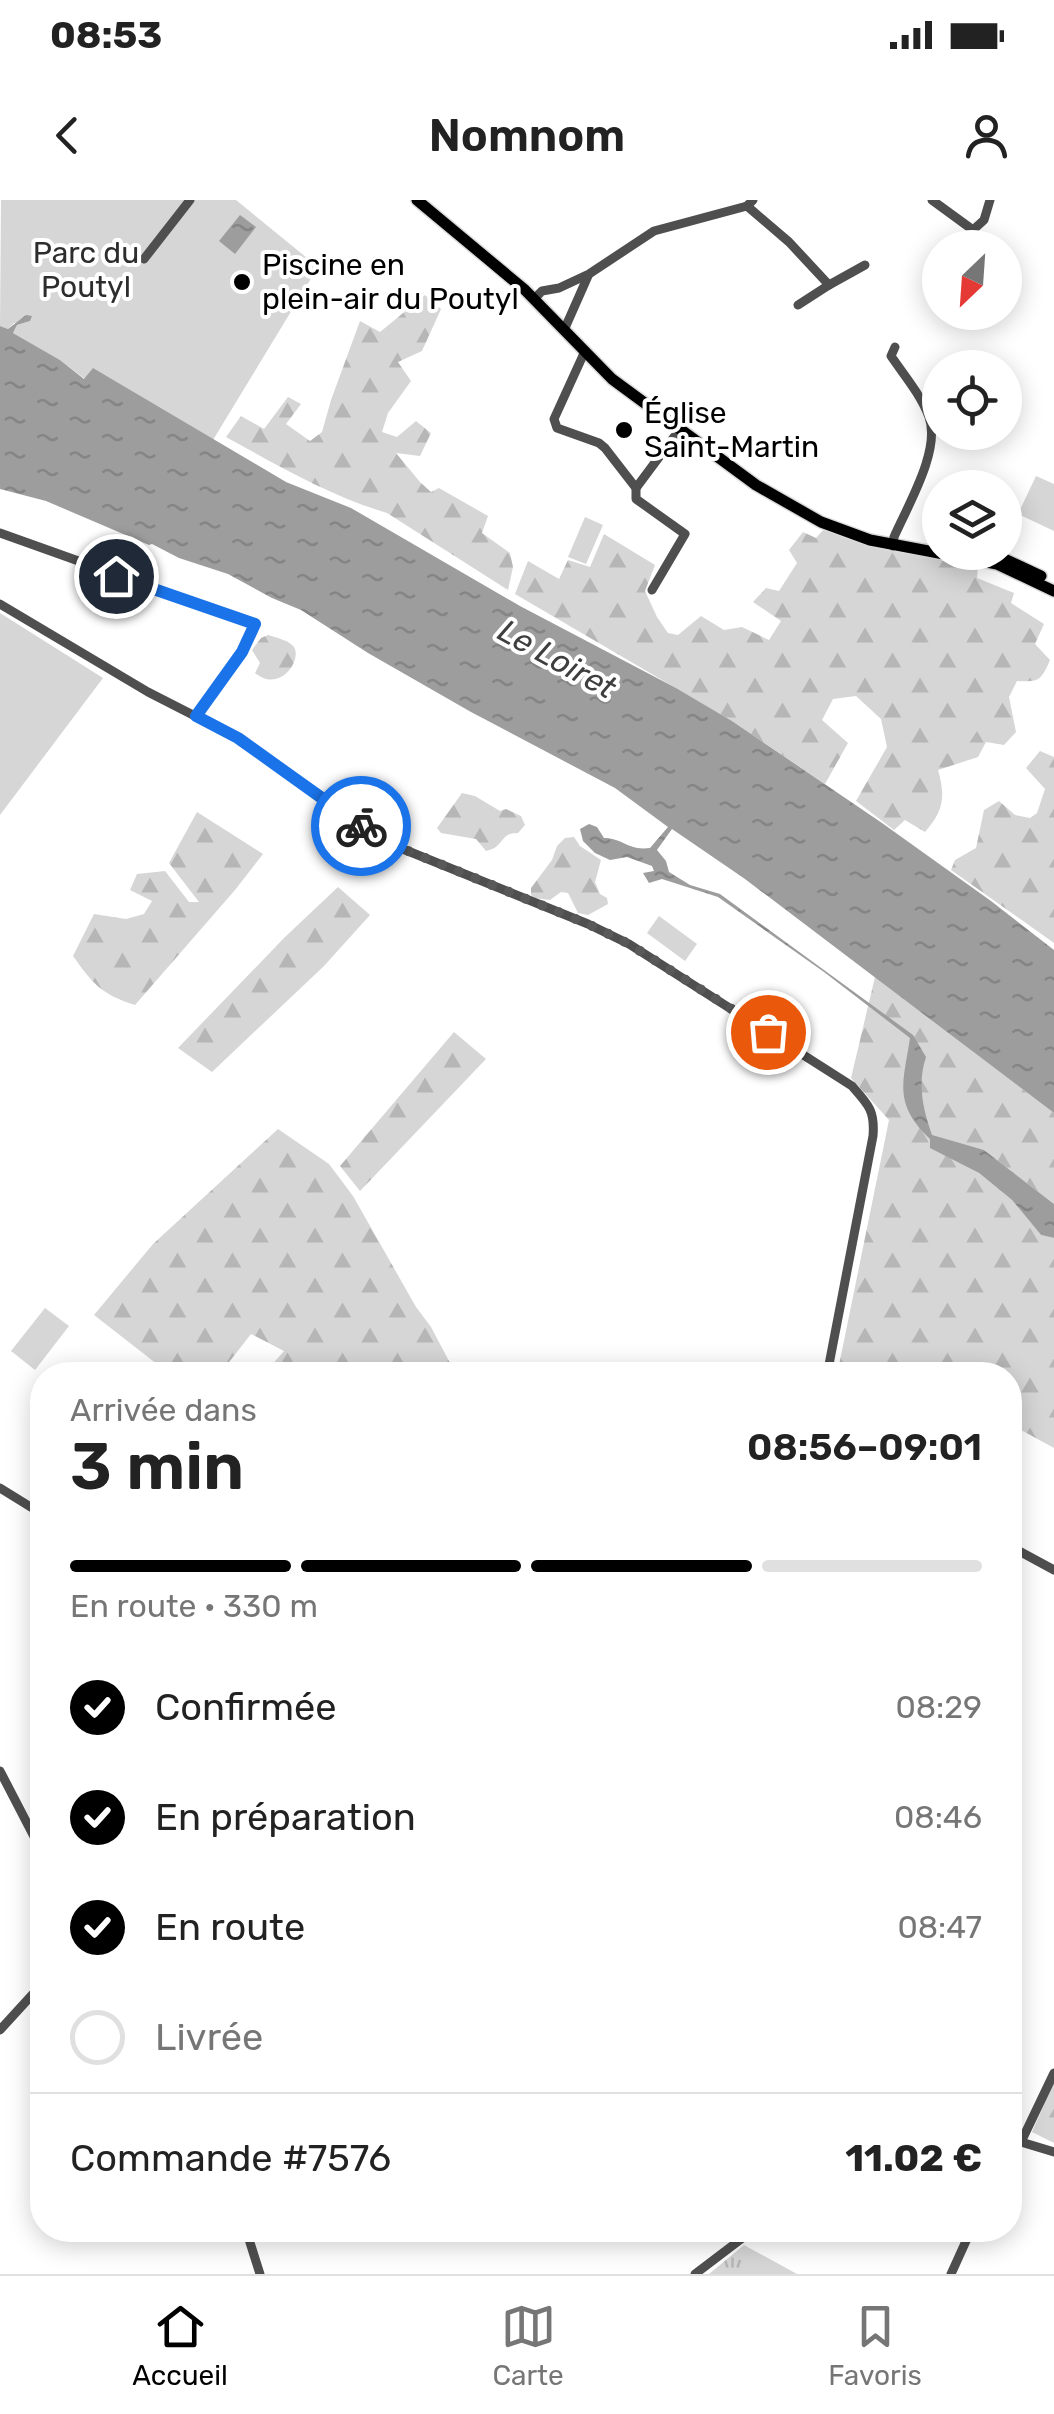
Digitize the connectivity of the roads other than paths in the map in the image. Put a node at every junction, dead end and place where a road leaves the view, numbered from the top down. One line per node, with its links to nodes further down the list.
1 (190, 200): 6 (street)
2 (416, 200): 10 (main road)
3 (932, 200): 4 (street)
4 (990, 200)
5 (750, 203): 8 (street); 9 (street)
6 (144, 259)
7 (865, 265): 9 (street)
8 (588, 274): 10 (street); 12 (street)
9 (829, 285): 11 (street)
10 (535, 298): 12 (main road)
11 (798, 305)
12 (565, 328): 14 (main road)
13 (895, 347): 18 (street)
14 (585, 351): 15 (main road); 16 (street)
15 (680, 429): 16 (street); 18 (main road)
16 (636, 488): 22 (street)
17 (0, 532): 25 (street)
18 (893, 543): 19 (main road); 23 (main road)
19 (922, 547)
20 (1022, 568): 21 (main road)
21 (1054, 583)
22 (652, 590)
23 (1054, 591)
24 (0, 604): 25 (street)
25 (196, 716): 26 (street)
26 (830, 1362)
27 (0, 1488): 28 (street)
28 (30, 1507)
29 (1022, 1553): 30 (street)
30 (1054, 1570)
31 (0, 1771): 32 (street)
32 (30, 1829)
33 (30, 1997): 34 (street)
34 (0, 2030)
35 (1054, 2073): 36 (street)
36 (1022, 2131)
37 (1022, 2145): 38 (street)
38 (1054, 2152)
39 (250, 2242): 42 (street)
40 (738, 2242): 43 (street)
41 (966, 2242): 44 (street)
42 (260, 2274)
43 (695, 2274)
44 (951, 2274)

